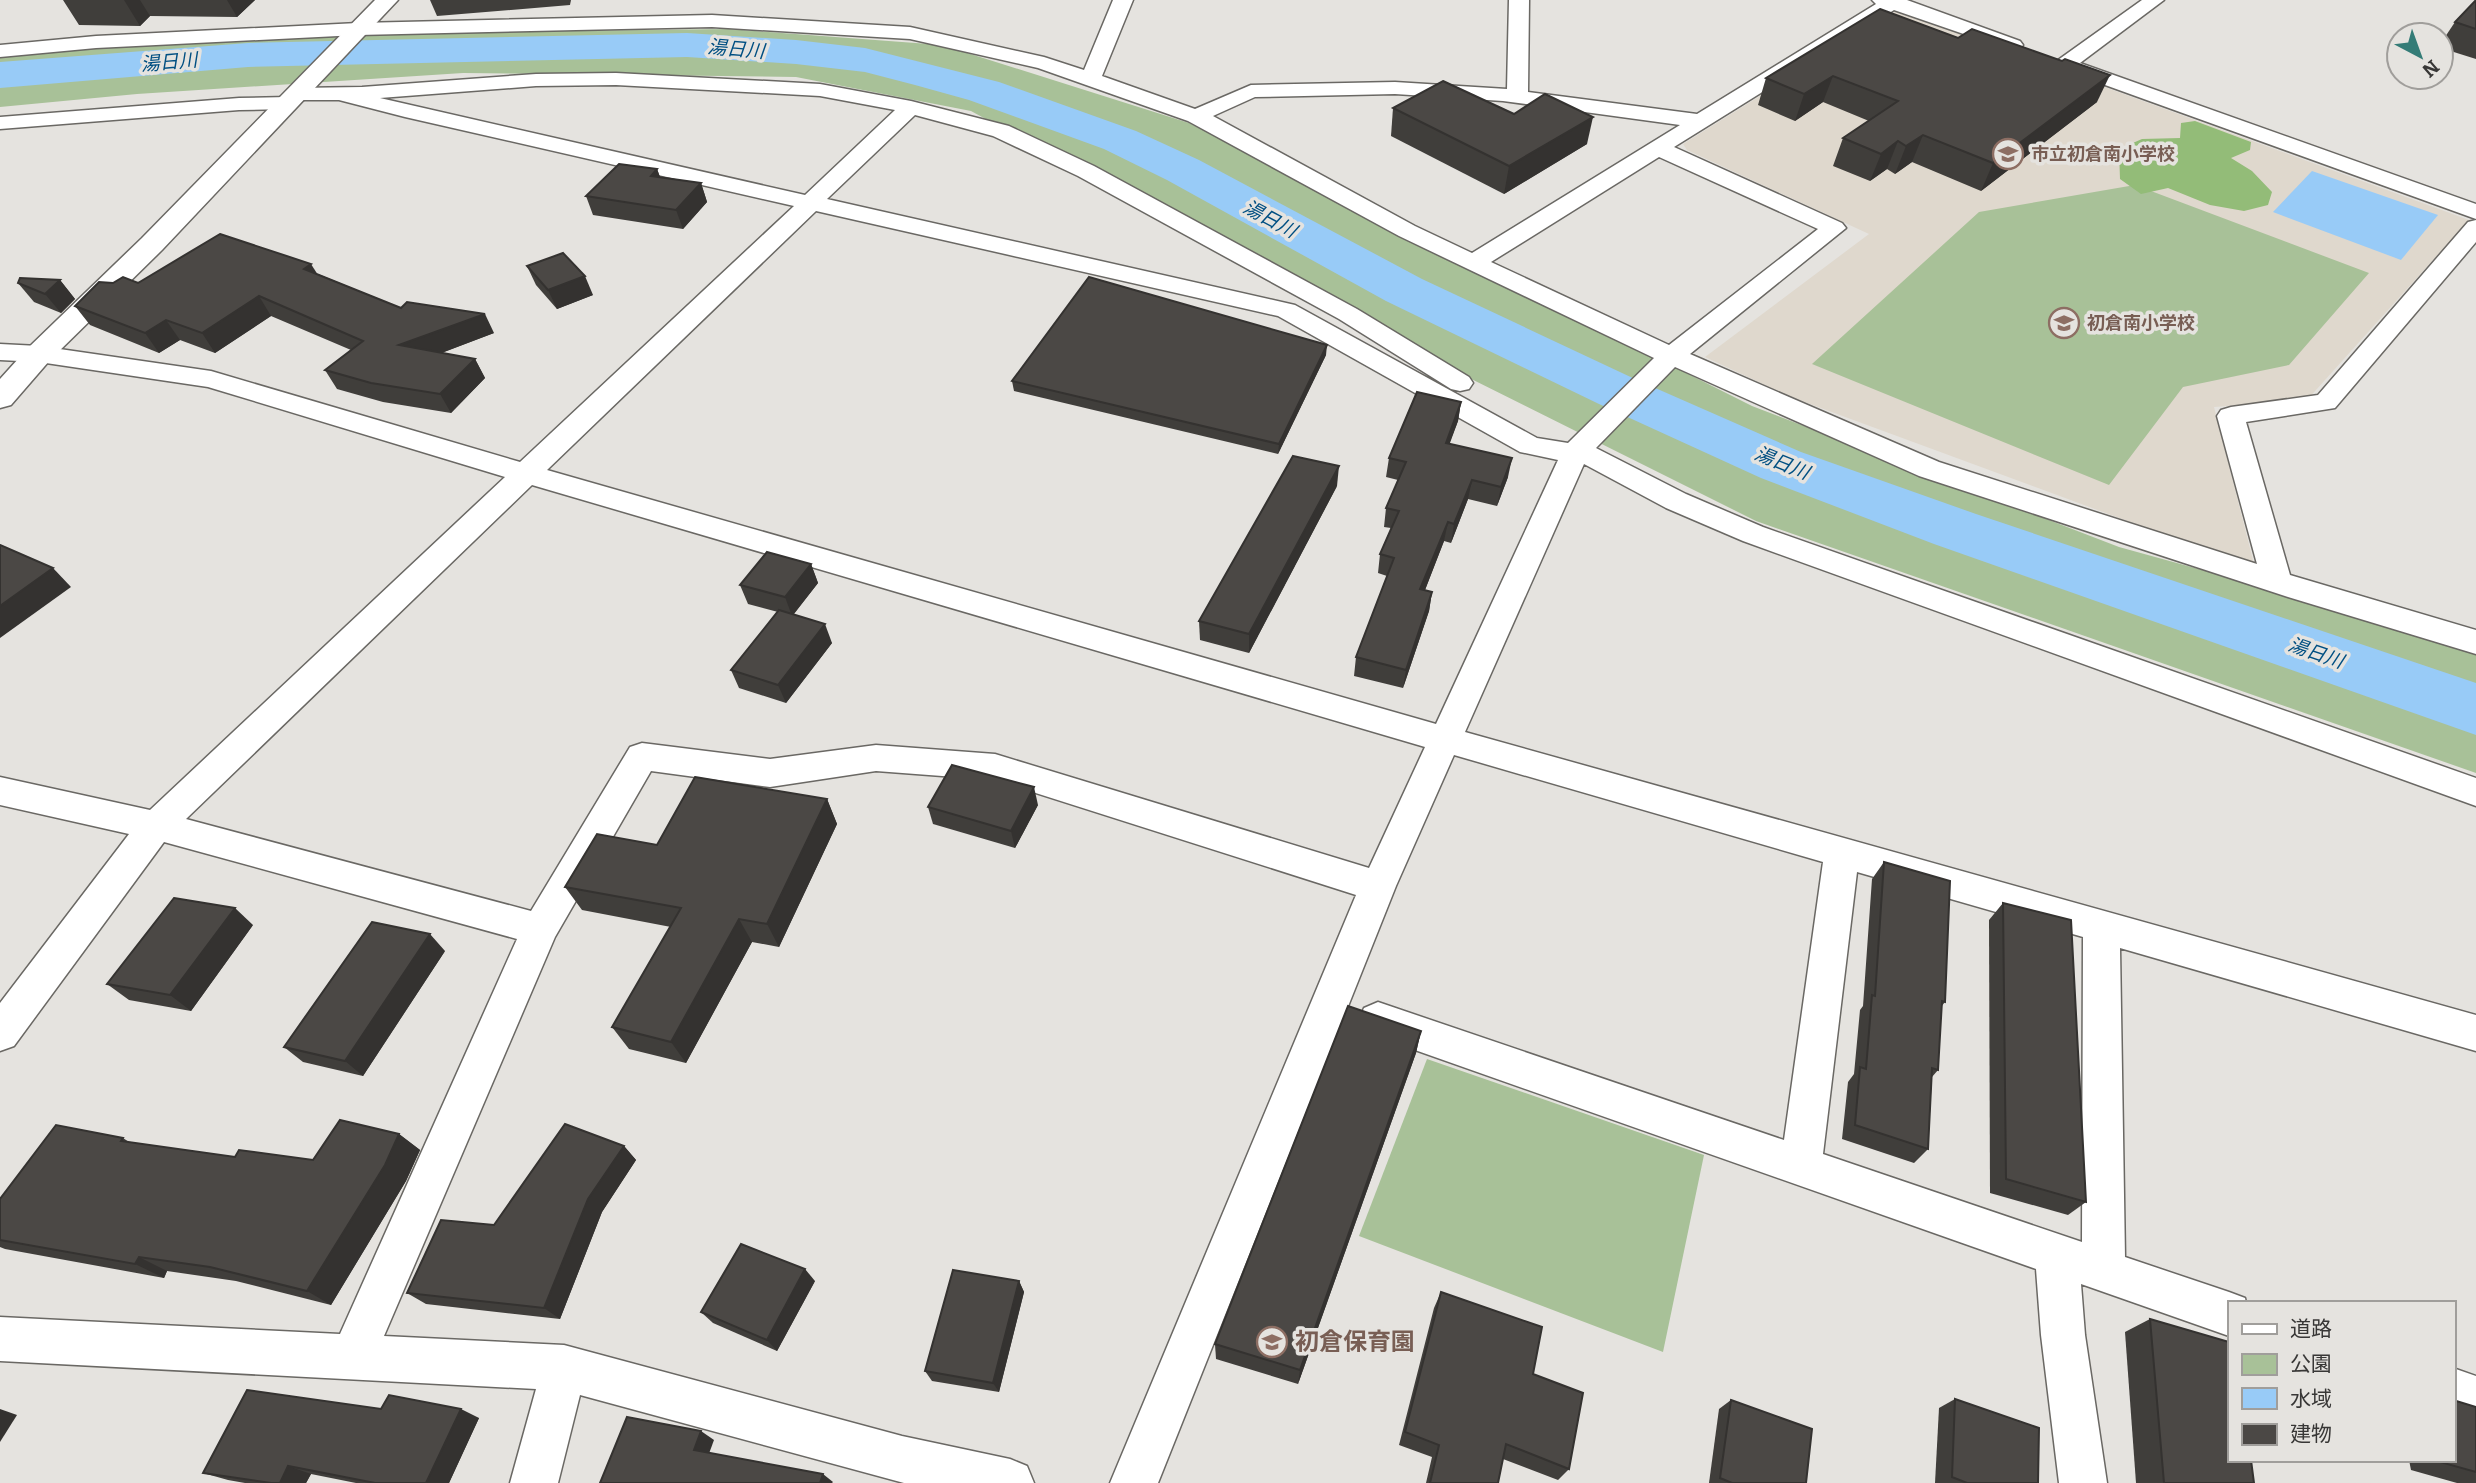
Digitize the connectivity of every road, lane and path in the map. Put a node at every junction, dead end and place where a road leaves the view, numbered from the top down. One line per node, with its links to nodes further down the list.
1 (387, 0): 8 (street)
2 (728, 0): 7 (street)
3 (1123, 0): 11 (street)
4 (1519, 0): 14 (street)
5 (2154, 0): 10 (street)
6 (1890, 1): 10 (street); 19 (street)
7 (712, 21): 8 (street); 11 (street)
8 (358, 29): 9 (street); 13 (street)
9 (0, 51)
10 (2066, 64): 23 (street)
11 (1090, 80): 18 (street)
12 (342, 94): 13 (street); 15 (street); 22 (street)
13 (294, 97): 16 (street); 27 (street)
14 (1517, 97): 18 (street); 19 (street)
15 (911, 107): 22 (street); 30 (street)
16 (166, 110): 17 (street); 20 (street)
17 (0, 111)
18 (1196, 116): 25 (street)
19 (1699, 121): 21 (street)
20 (0, 123)
21 (1658, 148): 25 (street); 28 (street)
22 (811, 202): 30 (street); 31 (street)
23 (2476, 212)
24 (2476, 227): 32 (street)
25 (1475, 261): 28 (street)
26 (0, 352): 27 (street)
27 (39, 354): 29 (street); 31 (street)
28 (1668, 360): 30 (street); 32 (street)
29 (0, 398)
30 (1581, 448): 34 (street); 36 (street)
31 (525, 473): 34 (street); 37 (street)
32 (2277, 582): 33 (street)
33 (2476, 642)
34 (1443, 739): 38 (street); 39 (street)
35 (0, 791): 37 (street)
36 (2476, 792)
37 (156, 826): 41 (street); 44 (street)
38 (1842, 852): 40 (street); 45 (street)
39 (1378, 887): 41 (street); 42 (street)
40 (2101, 925): 43 (street); 47 (street)
41 (540, 929): 50 (street)
42 (1332, 1004): 45 (street); 56 (street)
43 (2476, 1033)
44 (0, 1034)
45 (1801, 1166): 46 (street)
46 (2057, 1255): 47 (street); 57 (street)
47 (2104, 1271): 48 (street)
48 (2228, 1314)
49 (0, 1339): 50 (street)
50 (352, 1358): 51 (street)
51 (564, 1368): 54 (street); 55 (street)
52 (2455, 1392): 53 (street)
53 (2476, 1399)
54 (534, 1483)
55 (1010, 1483)
56 (1134, 1483)
57 (2083, 1483)

